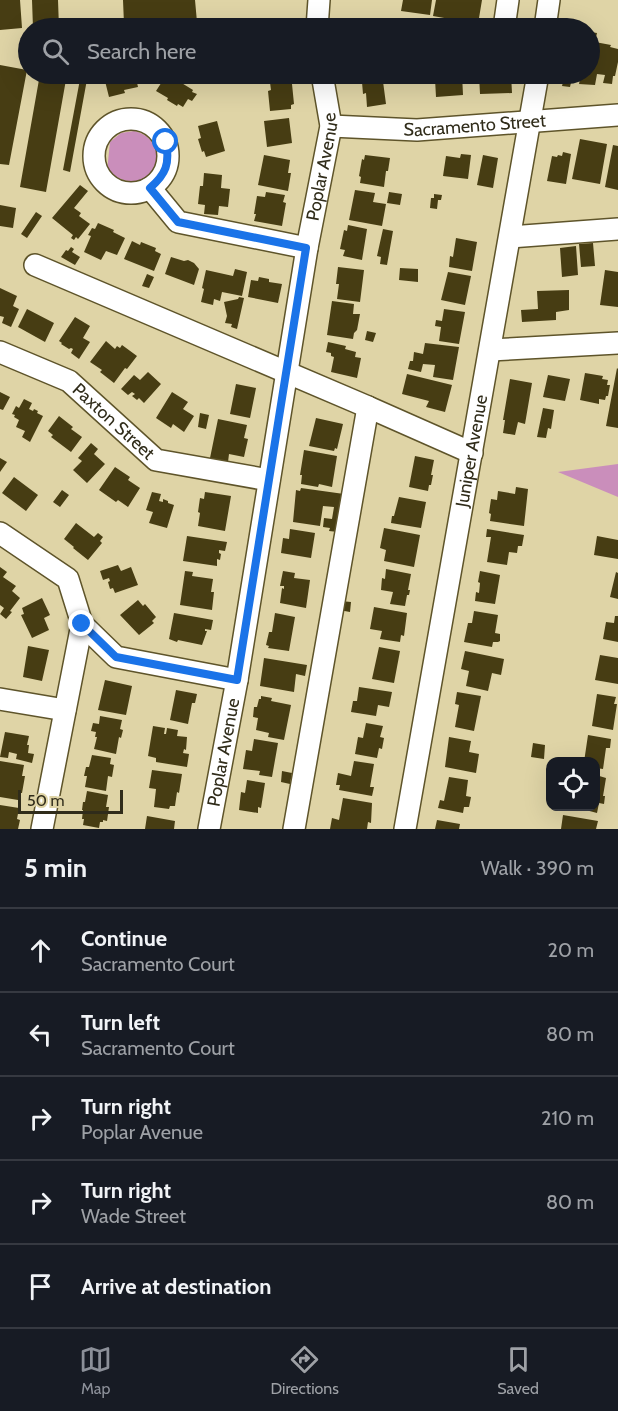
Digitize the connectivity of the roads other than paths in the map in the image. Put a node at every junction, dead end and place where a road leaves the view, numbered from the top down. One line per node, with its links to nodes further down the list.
1 (319, 0): 4 (street)
2 (508, 0): 5 (street)
3 (549, 0): 6 (street)
4 (317, 18)
5 (505, 18)
6 (546, 18)
7 (324, 84): 11 (street, Poplar Avenue)
8 (536, 84): 10 (street, Juniper Avenue)
9 (618, 115): 10 (street, Sacramento Street)
10 (530, 122): 11 (street, Sacramento Street); 14 (street, Juniper Avenue)
11 (331, 126): 15 (street, Poplar Avenue)
12 (150, 188): 15 (street)
13 (618, 229): 14 (street)
14 (510, 237): 18 (street, Juniper Avenue)
15 (306, 248): 20 (street, Poplar Avenue)
16 (35, 265): 20 (street)
17 (618, 343): 18 (street)
18 (490, 350): 22 (street, Juniper Avenue)
19 (0, 352): 23 (street, Paxton Street)
20 (286, 371): 21 (street); 23 (street, Poplar Avenue)
21 (368, 407): 22 (street); 31 (street)
22 (472, 453): 32 (street, Juniper Avenue)
23 (269, 480): 26 (street, Poplar Avenue)
24 (0, 533): 25 (street)
25 (82, 624): 26 (street); 28 (street)
26 (237, 680): 30 (street, Poplar Avenue)
27 (0, 699): 28 (street)
28 (65, 710): 29 (street)
29 (42, 829)
30 (208, 829)
31 (294, 829)
32 (405, 829)

